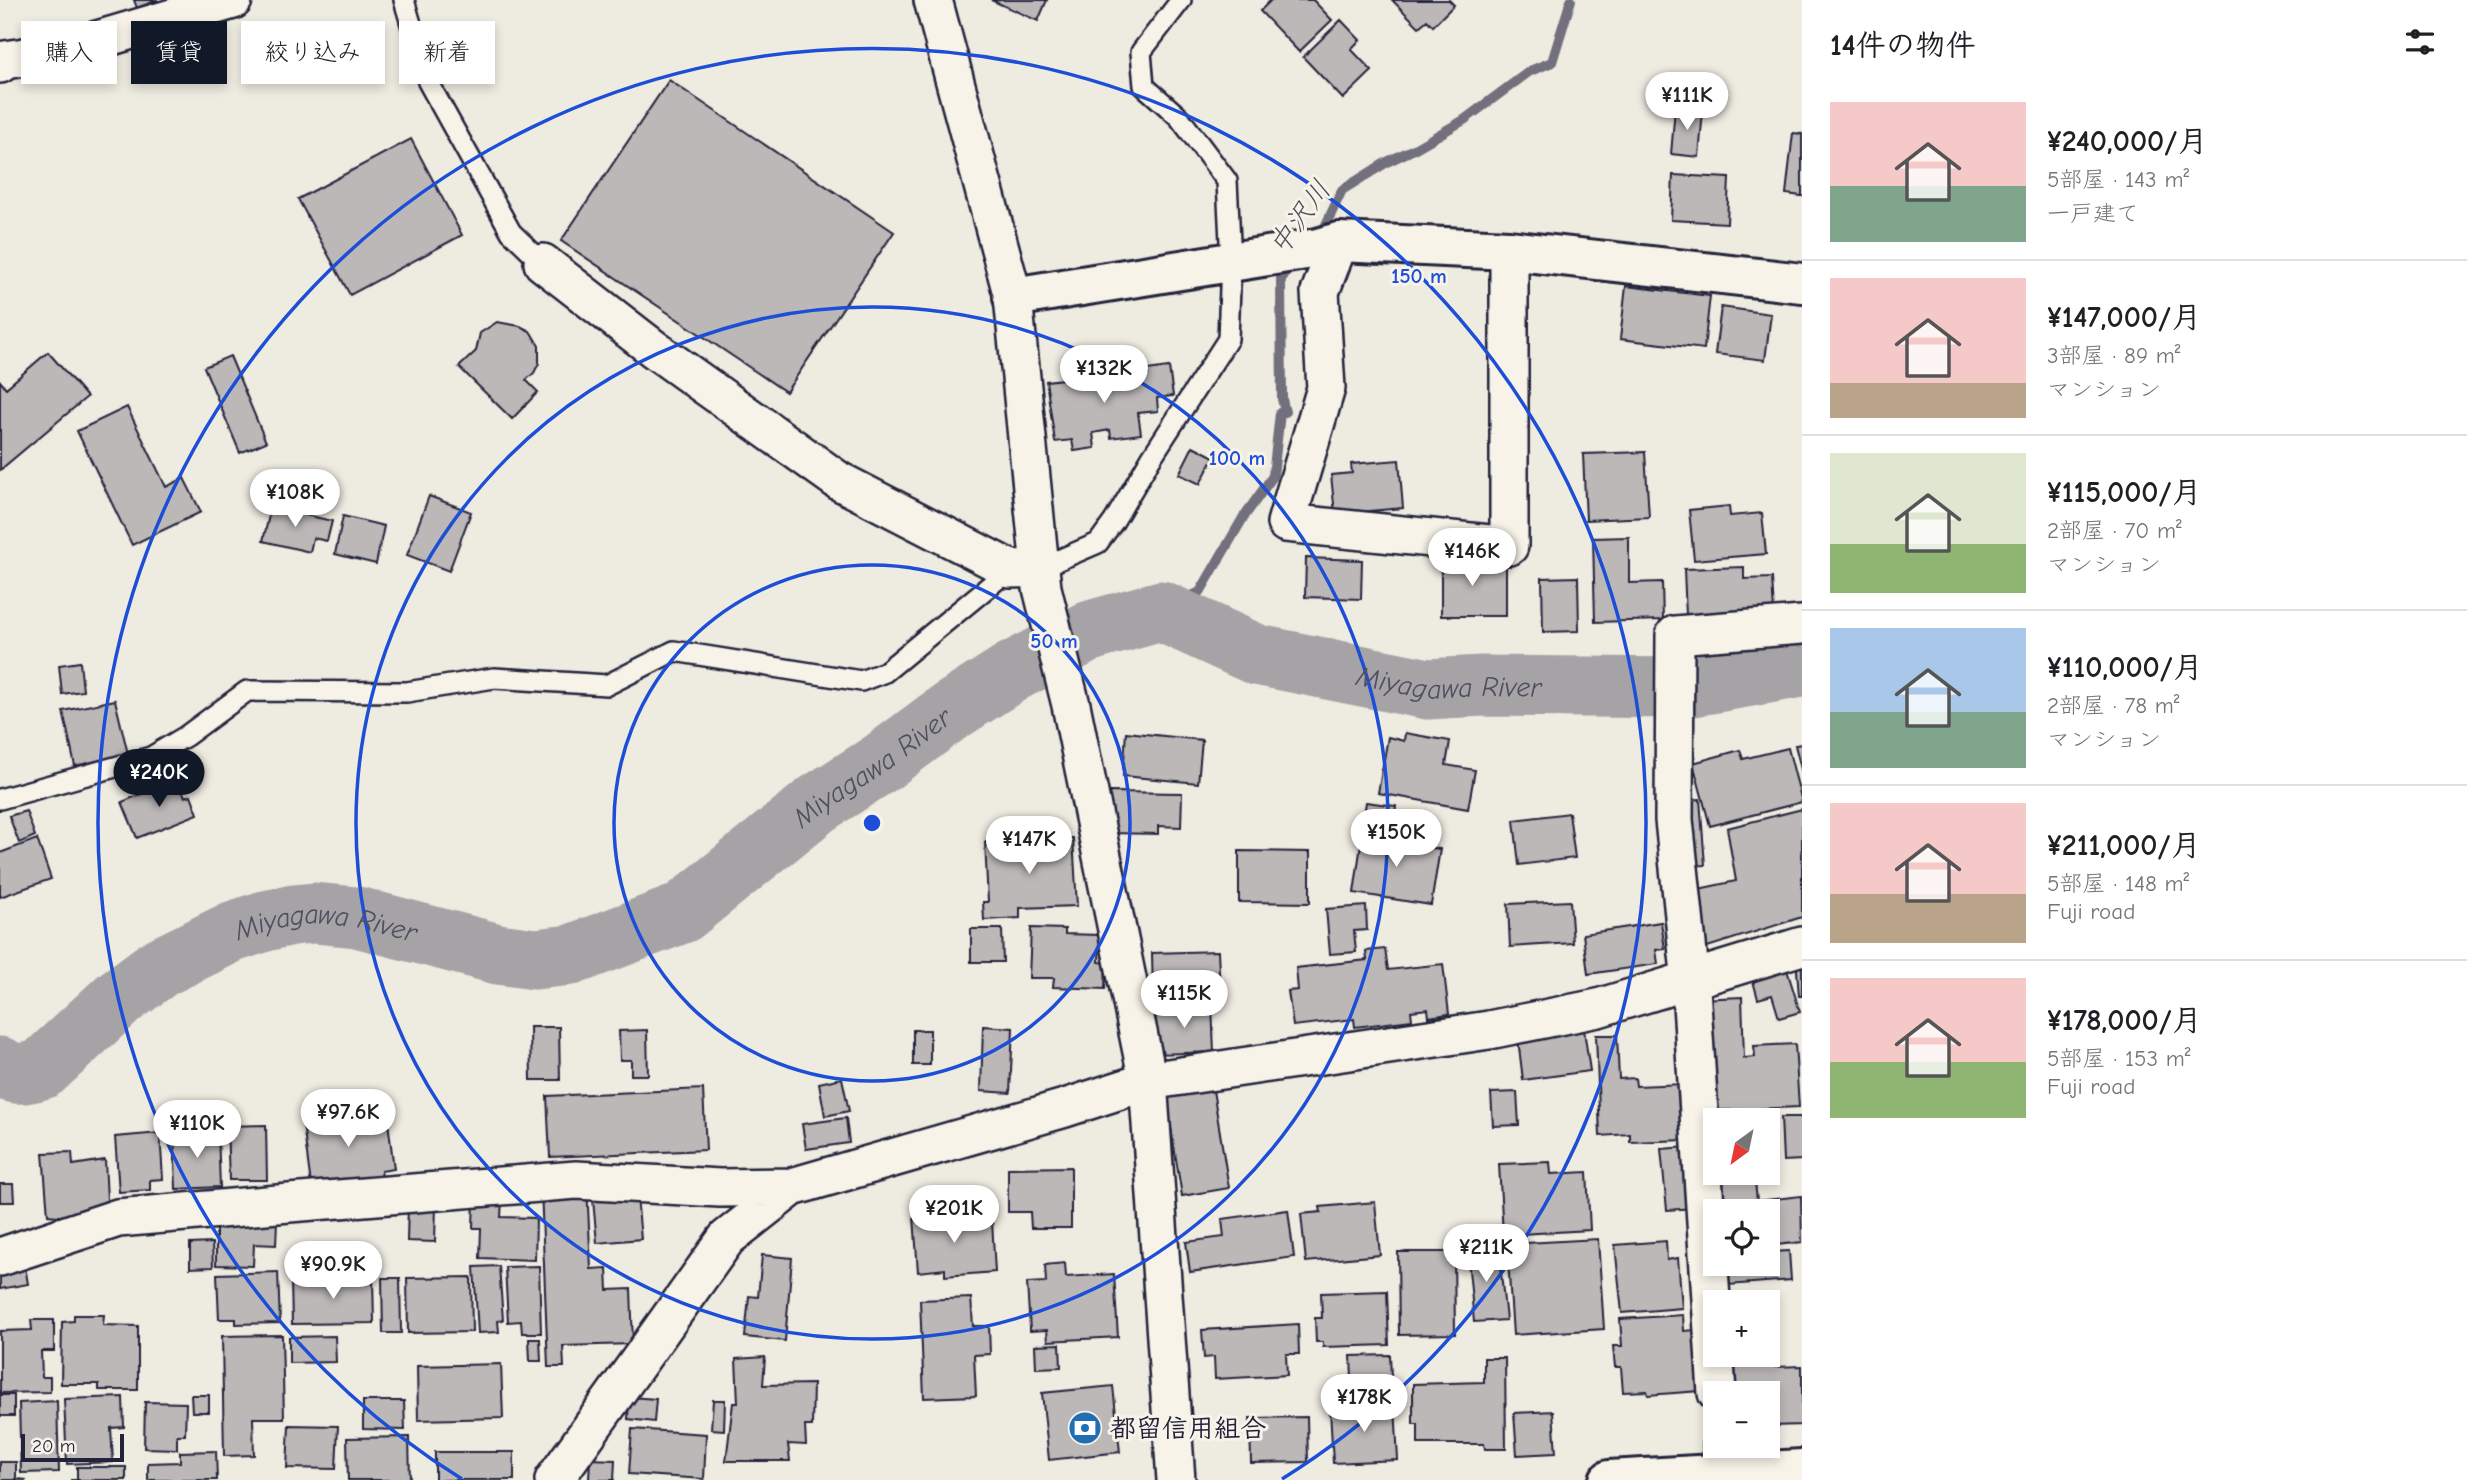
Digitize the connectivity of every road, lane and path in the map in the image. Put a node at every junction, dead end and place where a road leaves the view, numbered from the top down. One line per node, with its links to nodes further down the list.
1 (233, 0): 5 (street)
2 (404, 0): 9 (lane)
3 (933, 0): 11 (street)
4 (1181, 0): 8 (lane)
5 (0, 64)
6 (1328, 245): 7 (main road); 7 (street); 8 (main road)
7 (1508, 250): 10 (main road)
8 (1242, 260): 11 (main road); 12 (lane)
9 (543, 263): 12 (street)
10 (1799, 288)
11 (1013, 297): 12 (street)
12 (1031, 575): 14 (lane); 17 (street)
13 (1802, 625): 16 (street)
14 (0, 799)
15 (1802, 946): 16 (street)
16 (1689, 981): 17 (street); 20 (street)
17 (1148, 1081): 18 (street); 24 (street)
18 (792, 1187): 19 (street); 23 (street)
19 (0, 1256)
20 (1716, 1381)
21 (1724, 1459): 22 (main road); 25 (main road)
22 (1802, 1469)
23 (554, 1480)
24 (1175, 1480)
25 (1609, 1480)

